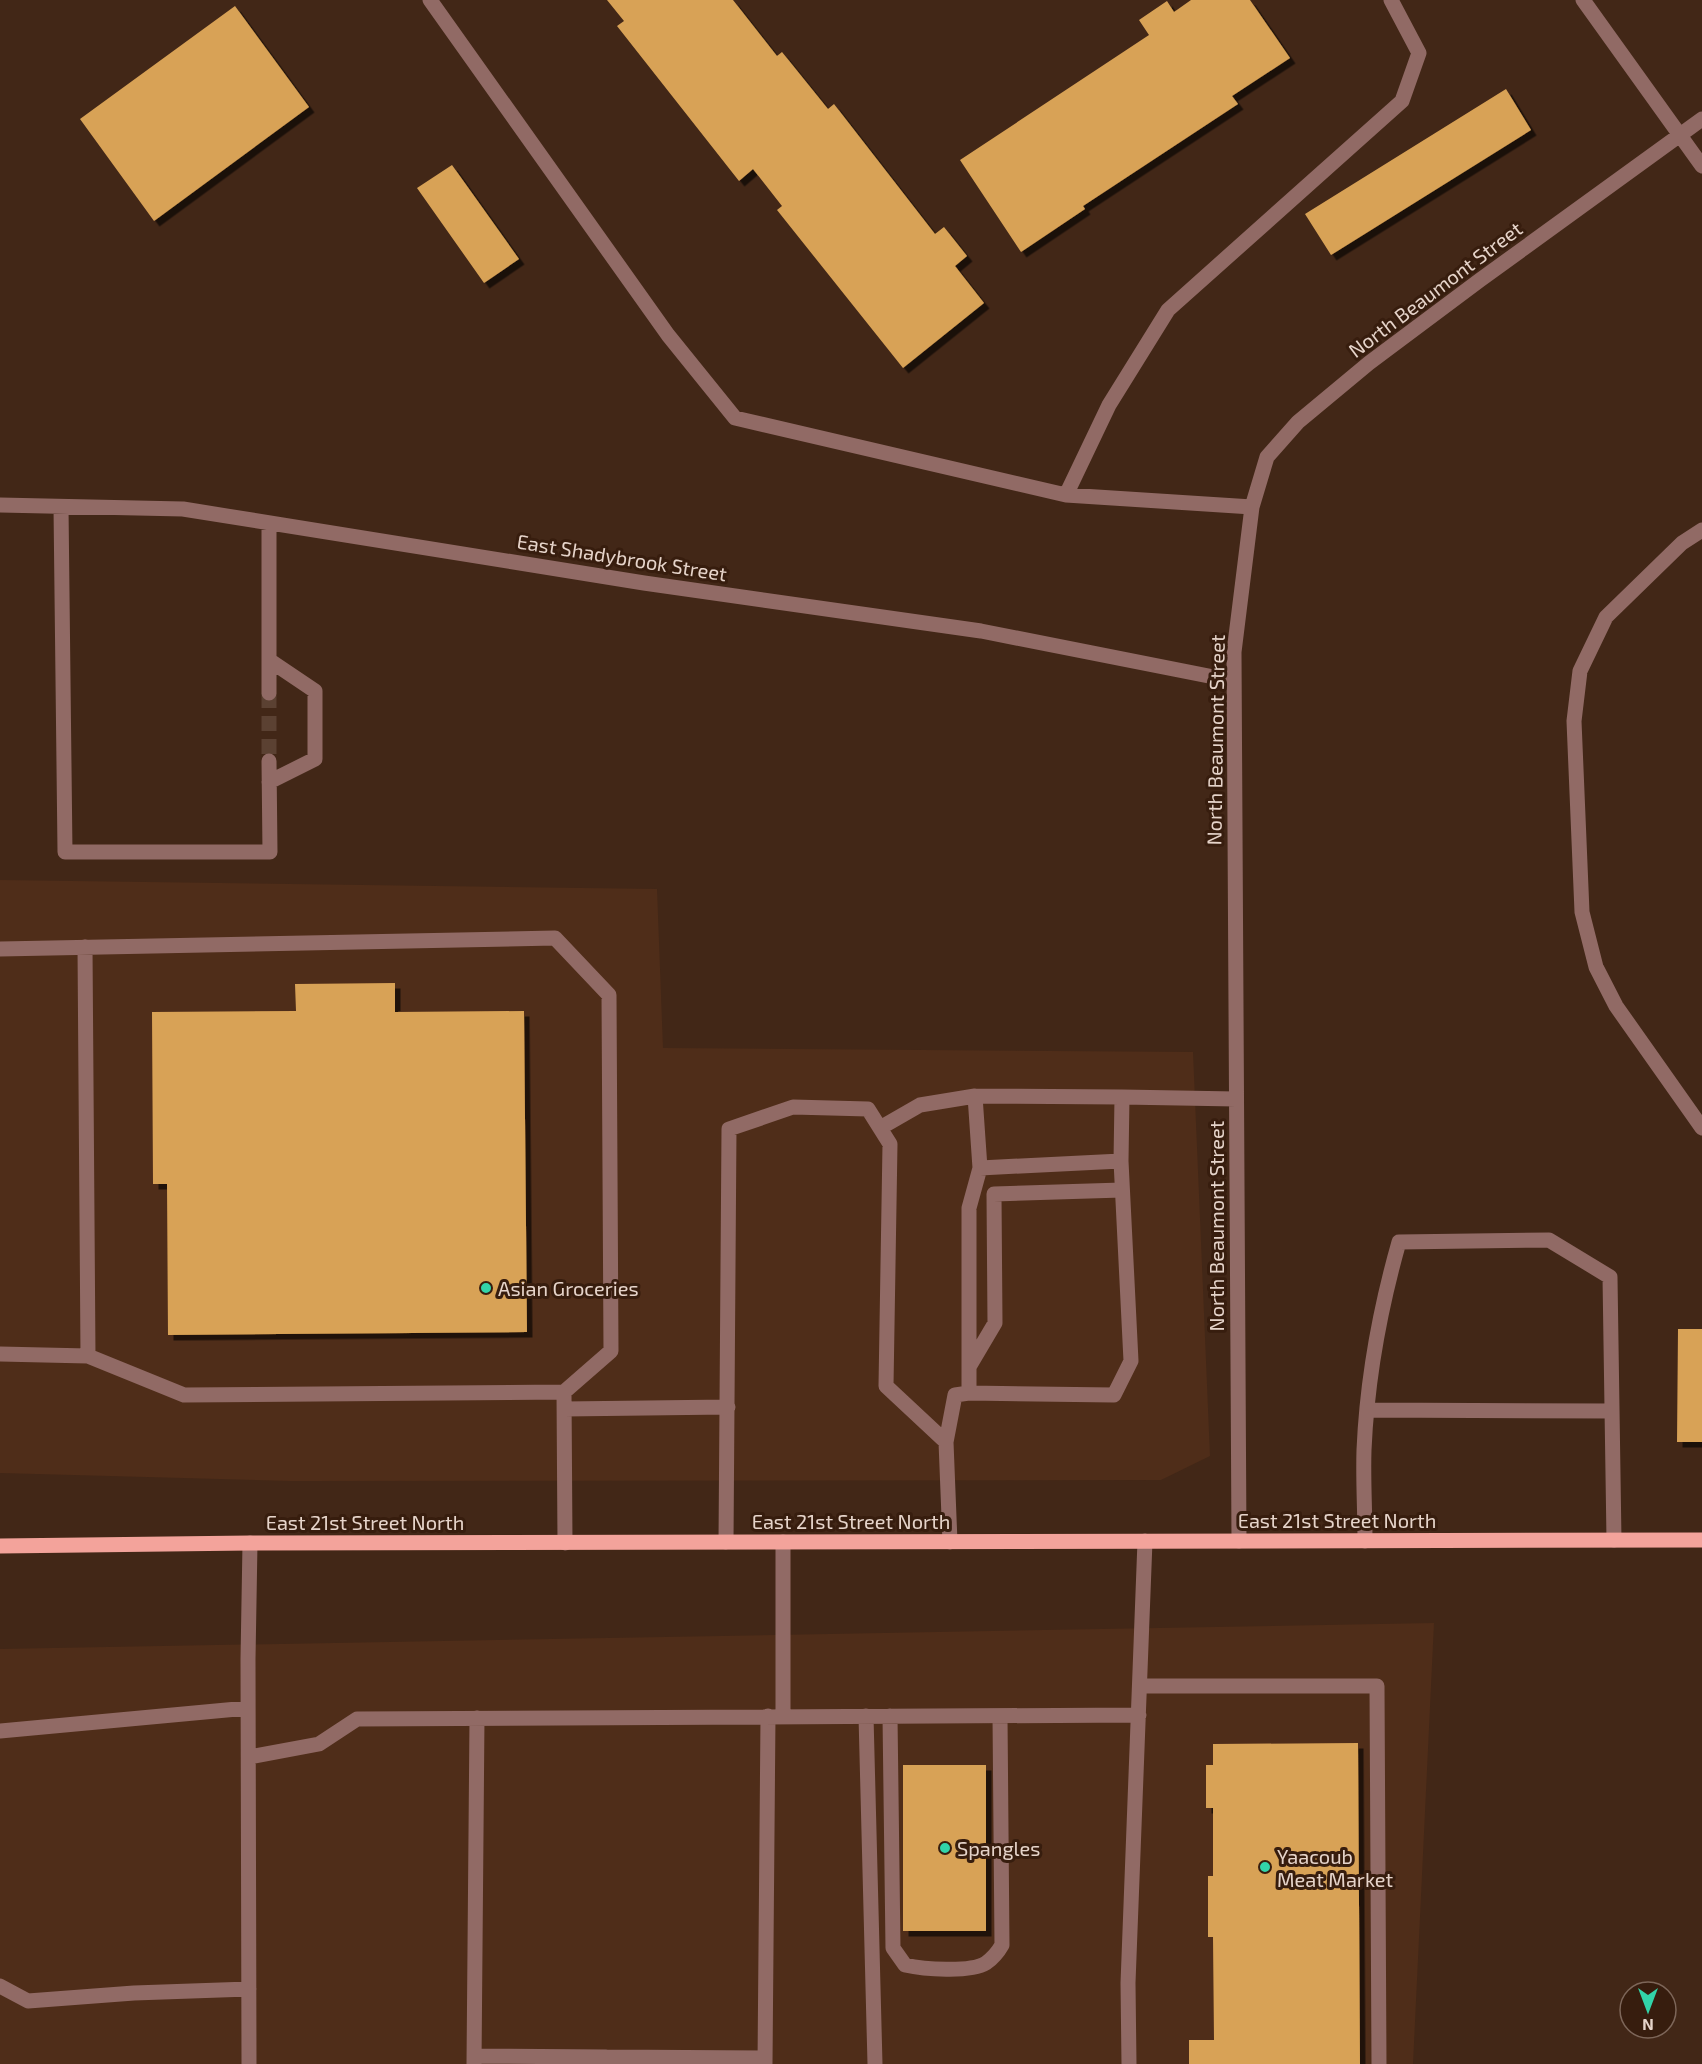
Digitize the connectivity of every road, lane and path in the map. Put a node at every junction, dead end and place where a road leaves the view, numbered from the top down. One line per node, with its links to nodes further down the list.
1 (430, 0): 7 (street)
2 (1391, 0): 7 (street)
3 (1582, 0): 5 (street)
4 (1702, 119): 5 (street, North Beaumont Street)
5 (1680, 135): 6 (street); 10 (street, North Beaumont Street)
6 (1702, 166)
7 (1066, 495): 10 (street)
8 (0, 505): 9 (street, East Shadybrook Street)
9 (61, 507): 11 (street, East Shadybrook Street); 17 (street)
10 (1252, 507): 14 (street, North Beaumont Street)
11 (269, 523): 13 (street); 14 (street, East Shadybrook Street)
12 (1702, 530): 24 (street)
13 (269, 660): 15 (street); 17 (street)
14 (1234, 681): 22 (street, North Beaumont Street)
15 (269, 693)
16 (269, 761): 17 (street)
17 (269, 782)
18 (85, 947): 19 (street); 29 (street); 31 (street)
19 (0, 949)
20 (975, 1096): 21 (street); 23 (street); 26 (street)
21 (1122, 1096): 22 (street); 25 (street)
22 (1236, 1099): 41 (street, North Beaumont Street)
23 (880, 1128): 33 (street); 37 (street)
24 (1702, 1128)
25 (1121, 1161): 26 (street); 27 (street)
26 (980, 1168): 30 (street)
27 (1122, 1190): 30 (street); 32 (street)
28 (0, 1354): 29 (street)
29 (88, 1356): 31 (street)
30 (969, 1367): 32 (street)
31 (564, 1392): 34 (street)
32 (969, 1392): 37 (street)
33 (728, 1407): 34 (street); 43 (street)
34 (564, 1409): 47 (street)
35 (1367, 1410): 36 (street); 36 (street); 42 (street)
36 (1612, 1411): 38 (street)
37 (946, 1442): 45 (street)
38 (1614, 1540): 39 (main road, East 21st Street North); 42 (main road, East 21st Street North)
39 (1702, 1540)
40 (1145, 1541): 41 (main road, East 21st Street North); 45 (main road, East 21st Street North); 49 (street)
41 (1239, 1541): 42 (main road, East 21st Street North)
42 (1365, 1541)
43 (726, 1542): 44 (main road, East 21st Street North); 47 (main road, East 21st Street North)
44 (783, 1542): 45 (main road, East 21st Street North); 52 (street)
45 (950, 1542)
46 (250, 1543): 47 (main road, East 21st Street North); 48 (main road, East 21st Street North); 50 (street)
47 (565, 1543)
48 (0, 1546)
49 (1140, 1686): 51 (street); 67 (street)
50 (248, 1708): 57 (street); 58 (street)
51 (1139, 1715): 55 (street); 66 (street)
52 (775, 1716): 53 (street); 56 (street); 63 (street)
53 (866, 1716): 54 (street); 65 (street)
54 (890, 1716): 55 (street); 55 (street)
55 (1000, 1716)
56 (477, 1718): 58 (street); 61 (street)
57 (0, 1731)
58 (249, 1757): 60 (street)
59 (0, 1986): 60 (street)
60 (249, 1989): 64 (street)
61 (474, 2060): 62 (street)
62 (606, 2061): 63 (street)
63 (765, 2061)
64 (249, 2064)
65 (875, 2064)
66 (1130, 2064)
67 (1379, 2064)

